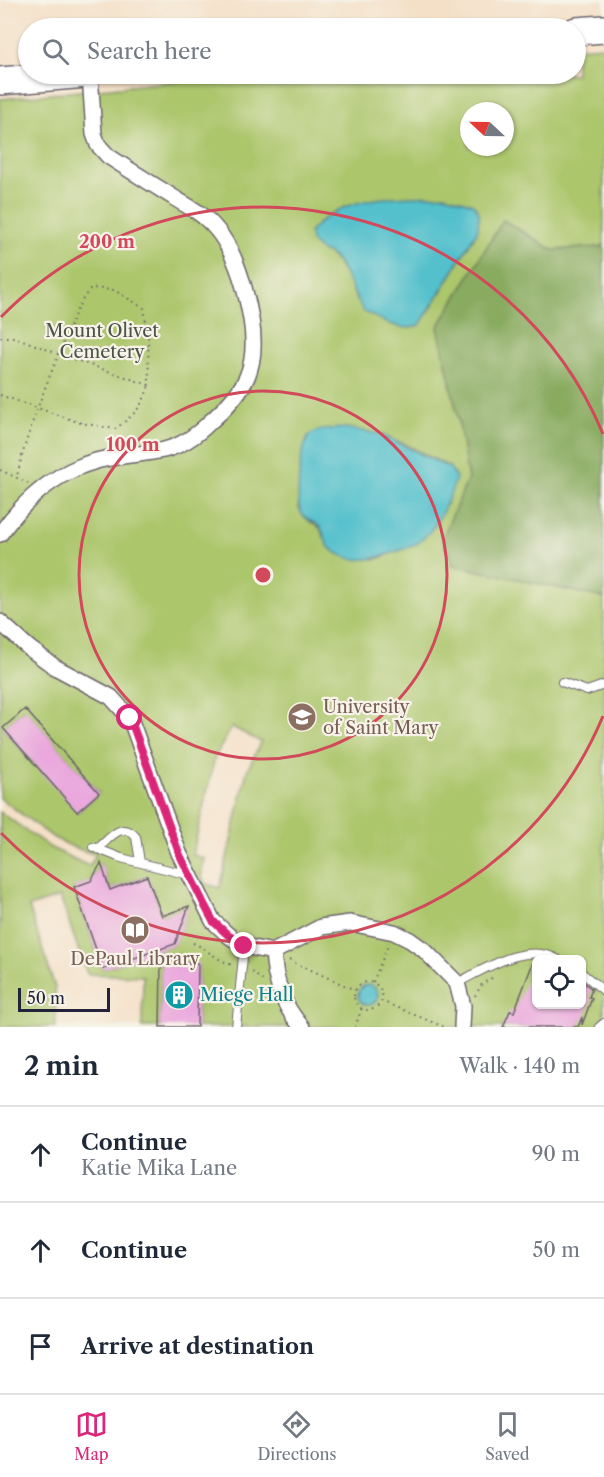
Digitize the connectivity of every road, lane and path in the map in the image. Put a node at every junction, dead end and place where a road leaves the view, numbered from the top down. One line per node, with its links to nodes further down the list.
1 (604, 29): 2 (highway)
2 (586, 30)
3 (18, 80): 4 (highway)
4 (0, 81)
5 (89, 84): 13 (street)
6 (0, 337): 7 (path)
7 (58, 354): 8 (path); 8 (path); 10 (path)
8 (149, 385): 10 (path)
9 (0, 395): 10 (path)
10 (38, 409): 12 (path)
11 (0, 470): 12 (path)
12 (17, 476): 13 (path)
13 (41, 490): 14 (street)
14 (0, 534)
15 (0, 622): 19 (street)
16 (562, 682): 17 (lane)
17 (604, 686)
18 (140, 862): 18 (lane); 19 (lane)
19 (190, 875): 21 (street)
20 (394, 932): 22 (street); 25 (path); 26 (street)
21 (244, 946): 22 (street); 32 (lane)
22 (273, 952): 27 (path); 33 (street)
23 (542, 955): 26 (lane)
24 (586, 976): 28 (lane)
25 (373, 983): 27 (path); 29 (path)
26 (457, 983): 36 (street)
27 (355, 990): 30 (path)
28 (604, 991)
29 (381, 1001): 30 (path); 35 (path)
30 (362, 1008): 34 (path)
31 (604, 1023): 37 (lane)
32 (236, 1027)
33 (302, 1027)
34 (355, 1027)
35 (444, 1027)
36 (462, 1027)
37 (599, 1027)

